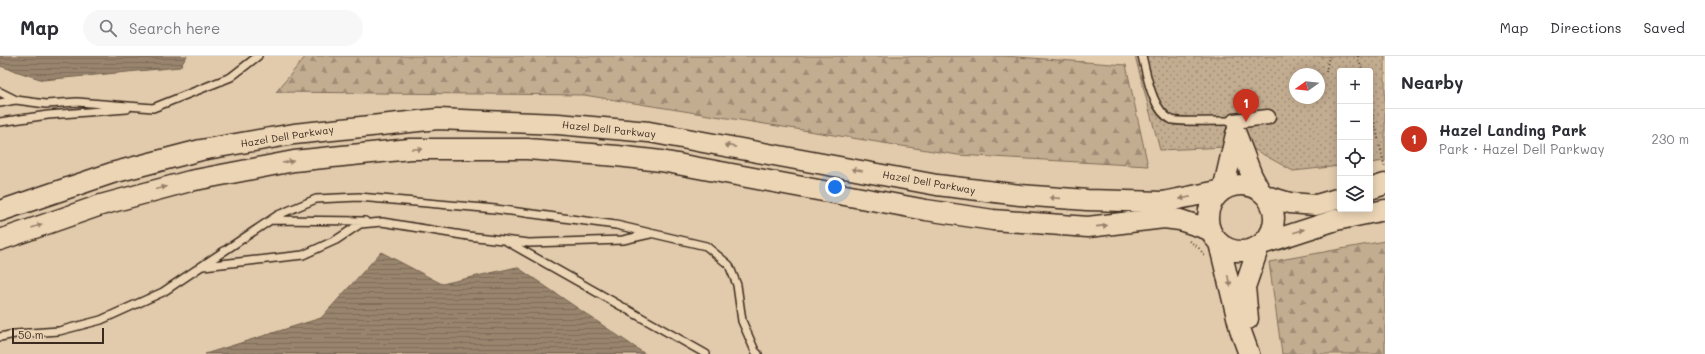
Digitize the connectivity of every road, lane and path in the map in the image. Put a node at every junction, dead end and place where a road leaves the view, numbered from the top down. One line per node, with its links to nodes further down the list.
1 (258, 56): 11 (lane)
2 (1142, 56): 14 (lane)
3 (1329, 56): 6 (path)
4 (1358, 56): 5 (path)
5 (1361, 68)
6 (1326, 72)
7 (0, 92): 8 (lane)
8 (16, 100): 9 (lane); 11 (lane)
9 (0, 103)
10 (1370, 104): 15 (path)
11 (153, 108): 13 (lane)
12 (1268, 117): 14 (street)
13 (0, 122)
14 (1235, 128): 18 (main road); 19 (main road)
15 (1385, 168)
16 (1385, 184): 17 (main road)
17 (1373, 188)
18 (1223, 190): 19 (main road); 22 (main road, Hazel Dell Parkway, one-way to 22); 26 (main road)
19 (1263, 194): 20 (main road); 30 (main road)
20 (1337, 199)
21 (1385, 210): 30 (main road, one-way to 21)
22 (0, 211)
23 (271, 220): 24 (lane); 25 (lane); 32 (lane)
24 (382, 222): 29 (lane); 32 (lane)
25 (651, 233): 29 (lane); 36 (lane)
26 (1215, 237): 28 (main road, one-way to 26); 30 (main road); 34 (main road, one-way to 34)
27 (1185, 238): 31 (path)
28 (0, 240)
29 (503, 240): 35 (lane)
30 (1260, 245): 34 (main road)
31 (1209, 262)
32 (201, 267): 33 (lane)
33 (0, 337)
34 (1248, 353)
35 (706, 354)
36 (758, 354)

